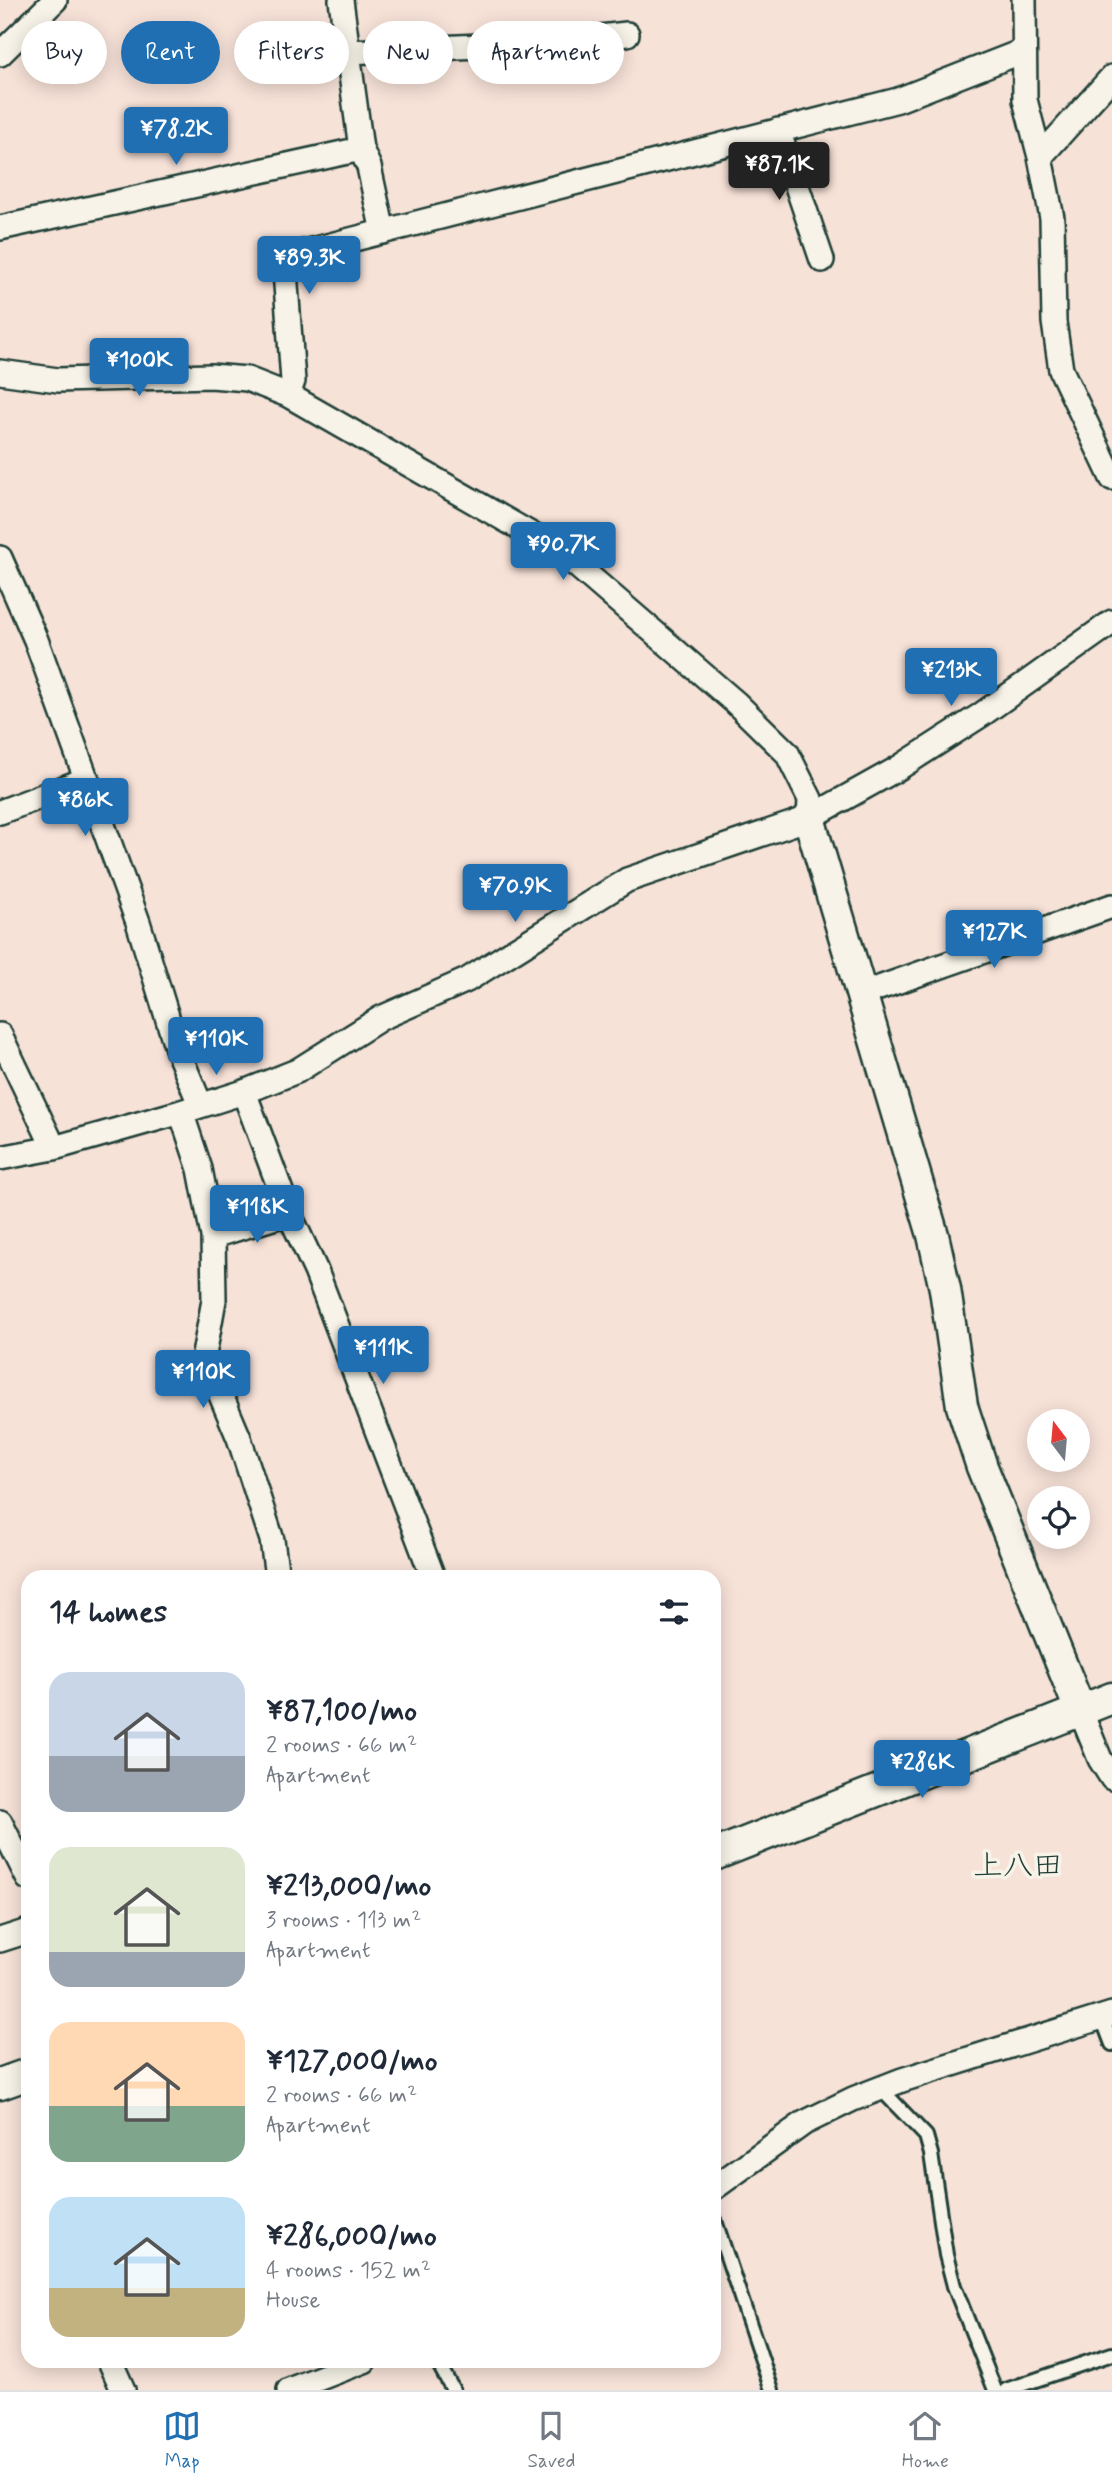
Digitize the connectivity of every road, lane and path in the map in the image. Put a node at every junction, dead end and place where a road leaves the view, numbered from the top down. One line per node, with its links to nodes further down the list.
1 (55, 0): 8 (street)
2 (341, 0): 4 (street)
3 (1024, 0): 6 (street)
4 (344, 21)
5 (627, 34): 7 (street)
6 (1023, 51): 11 (street); 13 (street)
7 (349, 52)
8 (0, 54)
9 (349, 59): 12 (street)
10 (1112, 77): 13 (street)
11 (778, 130): 15 (street); 16 (street)
12 (361, 149): 14 (street); 15 (street)
13 (1040, 158): 19 (street)
14 (0, 228)
15 (383, 232): 18 (street)
16 (822, 260)
17 (0, 372): 18 (street)
18 (288, 395): 24 (street)
19 (1112, 478)
20 (0, 558): 22 (street)
21 (1112, 622): 24 (street)
22 (87, 779): 23 (street); 29 (street)
23 (0, 812)
24 (809, 818): 26 (street); 28 (street)
25 (1112, 906): 26 (street)
26 (862, 994): 37 (street)
27 (0, 1035): 30 (street)
28 (244, 1092): 29 (street); 32 (street)
29 (190, 1108): 30 (street); 33 (street)
30 (54, 1148): 31 (street)
31 (0, 1158)
32 (289, 1213): 33 (street); 35 (street)
33 (213, 1236): 34 (street)
34 (276, 1570)
35 (430, 1570)
36 (1112, 1698): 37 (street)
37 (1080, 1710): 38 (street); 40 (street)
38 (1112, 1778)
39 (0, 1822): 41 (street)
40 (721, 1852)
41 (21, 1864)
42 (21, 1933): 43 (street)
43 (0, 1940)
44 (1107, 2016): 45 (lane); 48 (street)
45 (1112, 2044)
46 (21, 2076): 47 (street)
47 (0, 2084)
48 (880, 2088): 49 (street); 59 (lane)
49 (721, 2183)
50 (721, 2239): 58 (lane)
51 (1112, 2354): 60 (lane)
52 (113, 2368): 55 (street)
53 (346, 2368): 56 (street)
54 (441, 2368): 57 (lane)
55 (123, 2390)
56 (289, 2390)
57 (453, 2390)
58 (772, 2390)
59 (995, 2390)
60 (1006, 2390)

